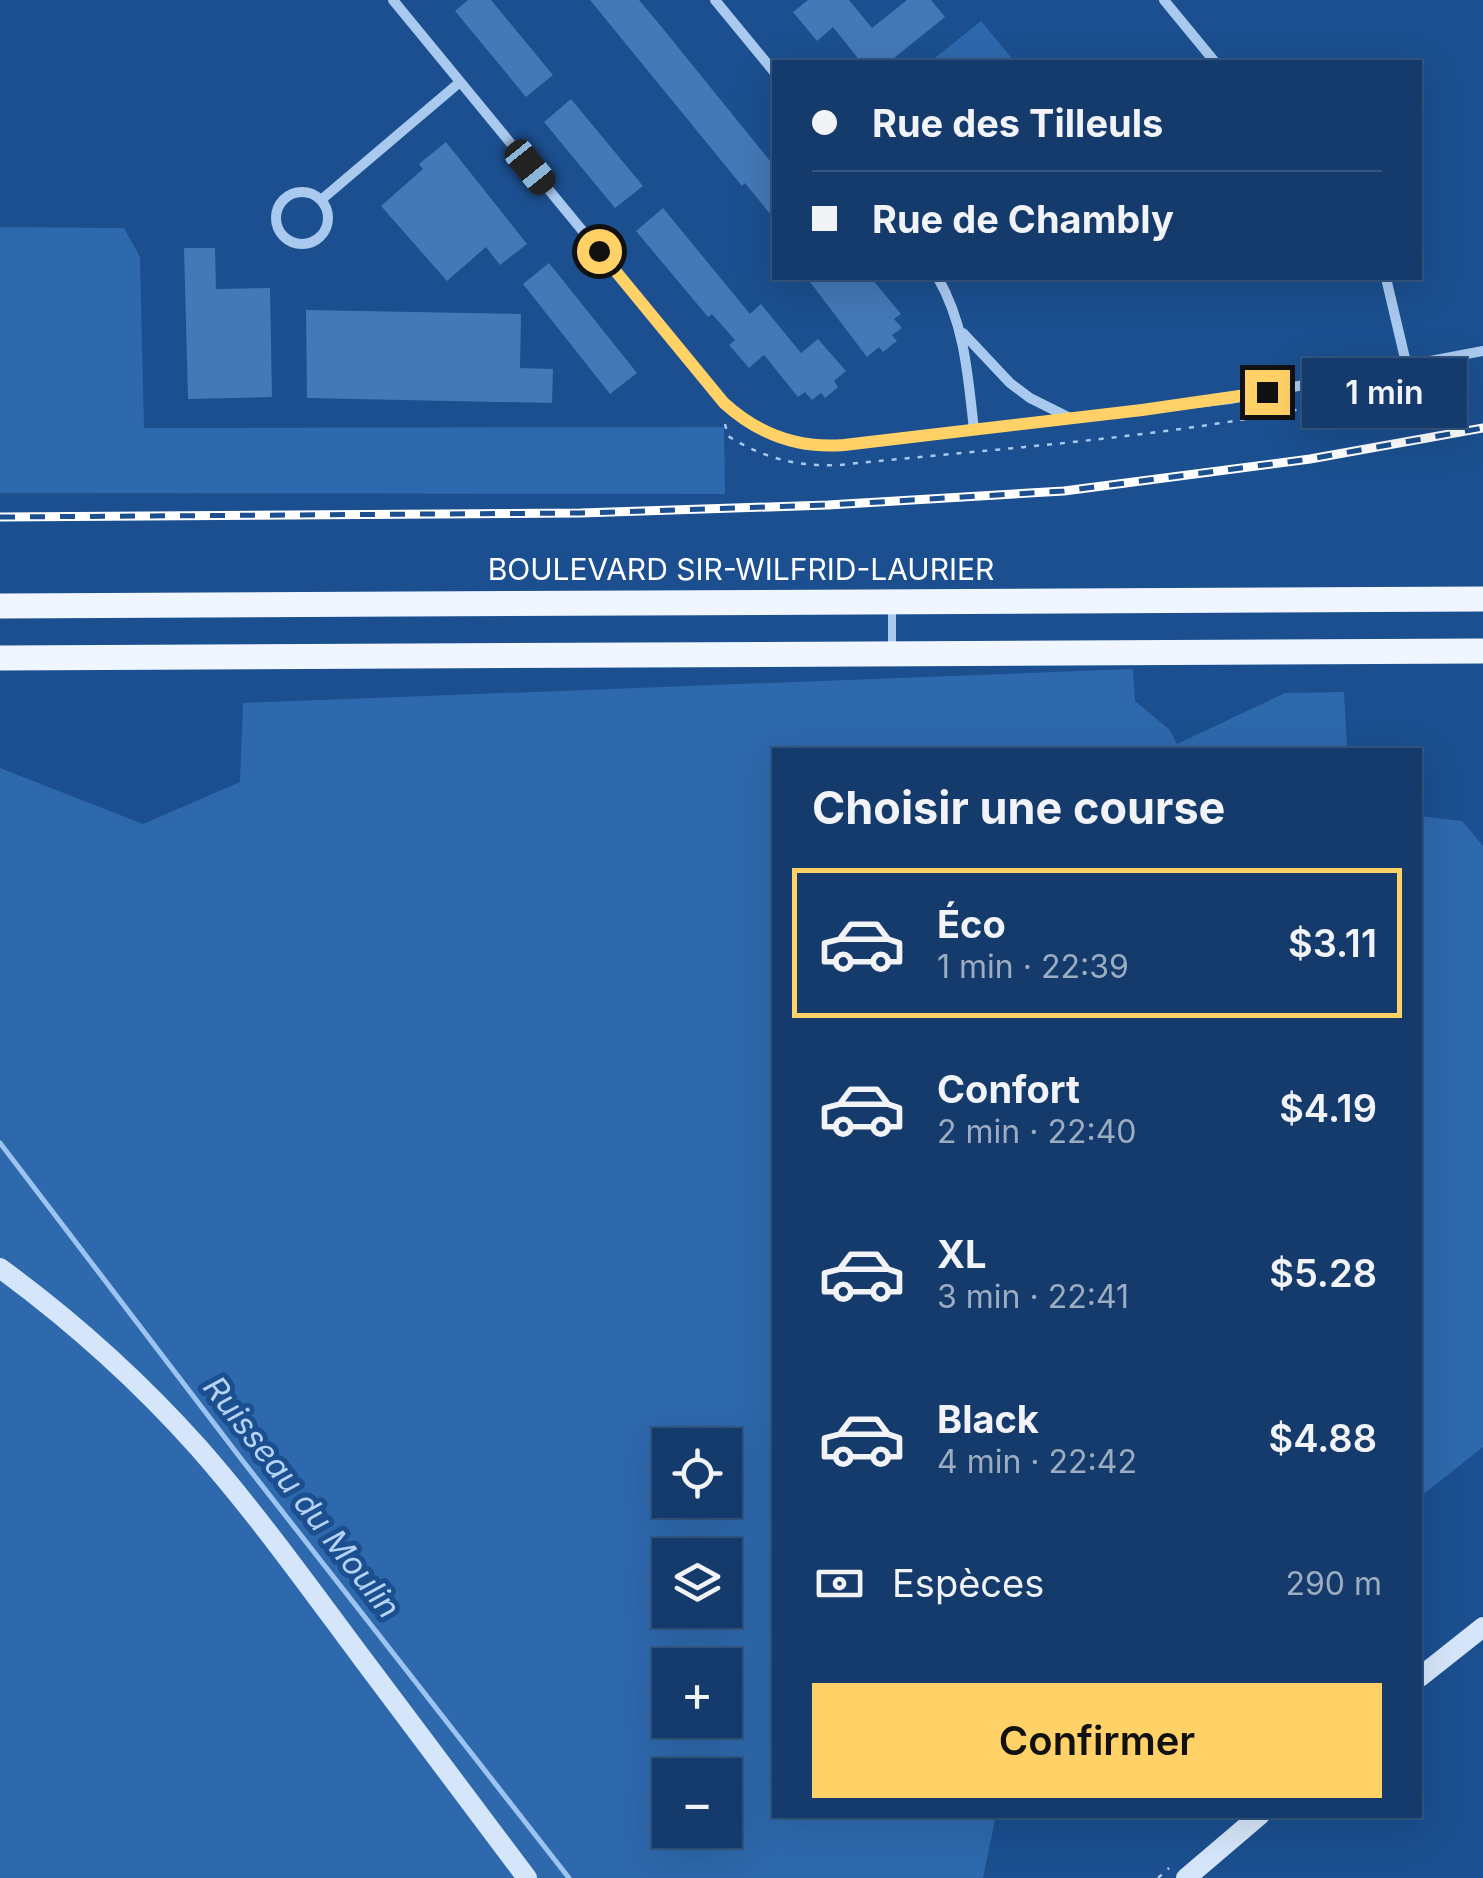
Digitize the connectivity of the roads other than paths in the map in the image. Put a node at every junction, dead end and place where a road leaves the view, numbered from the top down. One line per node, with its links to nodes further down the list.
1 (393, 0): 6 (street)
2 (715, 0): 5 (street)
3 (1164, 0): 4 (street)
4 (1212, 60)
5 (772, 70)
6 (460, 82): 7 (street); 14 (street)
7 (322, 200): 7 (street)
8 (939, 280): 10 (street)
9 (1386, 280): 12 (street)
10 (960, 330): 13 (street); 14 (street)
11 (1483, 351): 12 (street)
12 (1406, 367): 13 (street)
13 (1070, 418): 14 (street)
14 (974, 430)
15 (1483, 598): 16 (main road, BOULEVARD SIR-WILFRID-LAURIER)
16 (892, 601): 17 (main road, BOULEVARD SIR-WILFRID-LAURIER); 19 (lane)
17 (0, 606)
18 (1483, 650): 19 (main road)
19 (892, 654): 20 (main road)
20 (0, 658)
21 (0, 1268): 25 (street)
22 (1483, 1627): 23 (street)
23 (1422, 1675)
24 (1256, 1818): 26 (street)
25 (527, 1878)
26 (1186, 1878)

